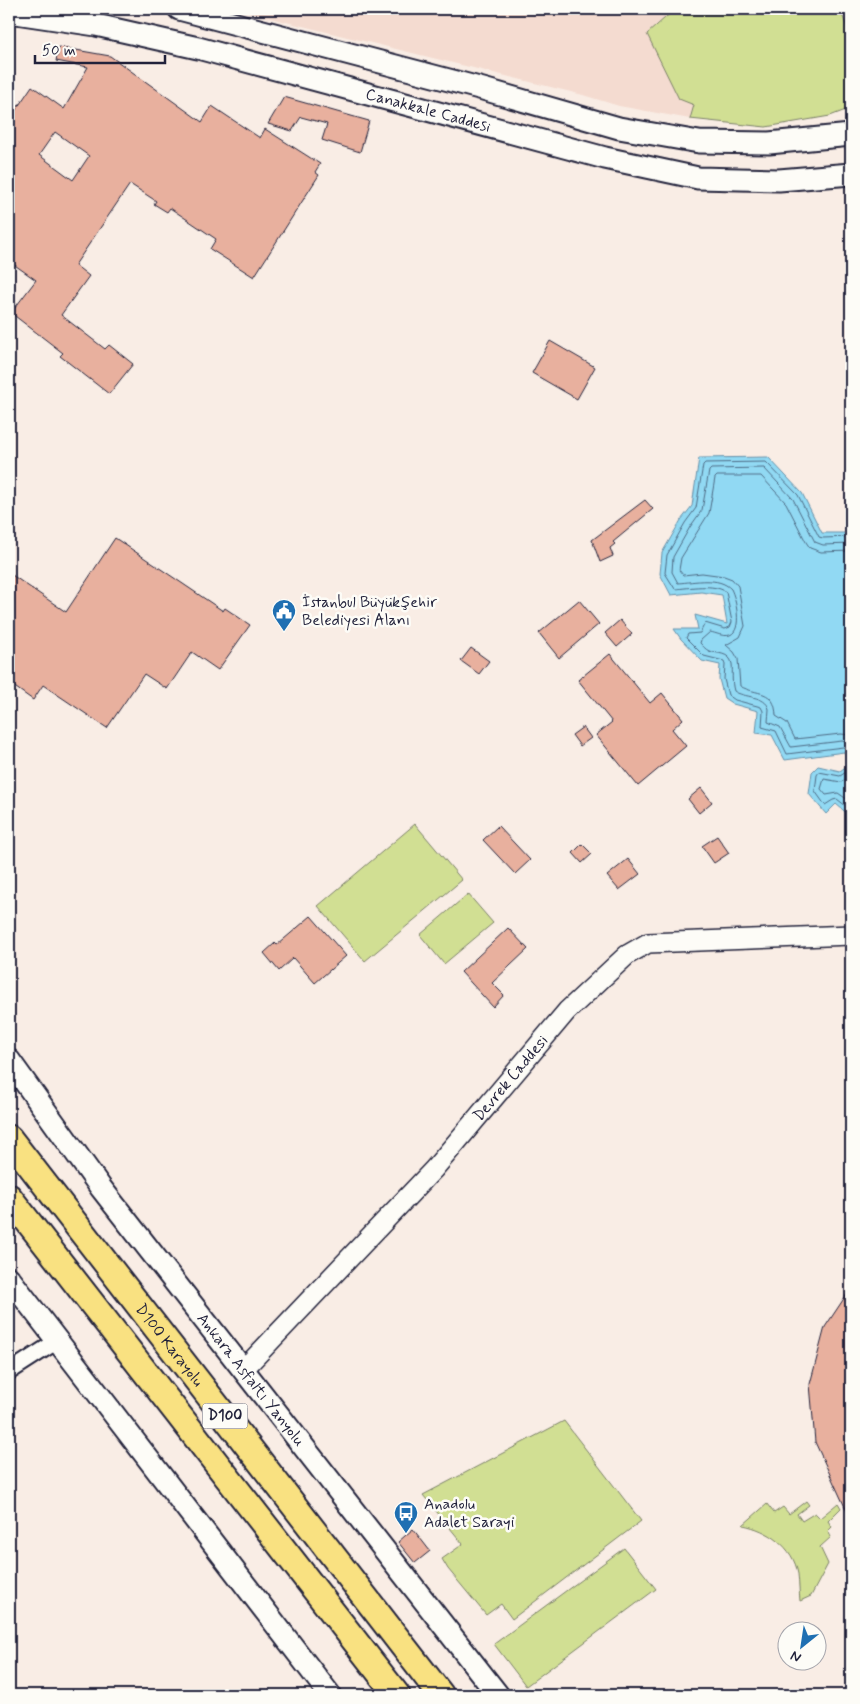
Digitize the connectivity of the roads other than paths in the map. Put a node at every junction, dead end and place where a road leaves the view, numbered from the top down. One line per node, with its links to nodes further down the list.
1 (179, 9): 3 (main road)
2 (9, 12): 4 (main road, Canakkale Caddesi)
3 (849, 134)
4 (846, 176)
5 (851, 936): 12 (street, Devrek Caddesi)
6 (9, 1060): 12 (main road, Ankara Asfaltı Yanyolu)
7 (9, 1138): 15 (highway, D100 Karayolu / D100)
8 (9, 1197): 14 (highway, D100)
9 (9, 1278): 10 (main road)
10 (57, 1340): 11 (street); 13 (main road)
11 (9, 1370)
12 (243, 1370): 16 (main road, Ankara Asfaltı Yanyolu)
13 (330, 1695)
14 (396, 1695)
15 (441, 1695)
16 (498, 1695)

